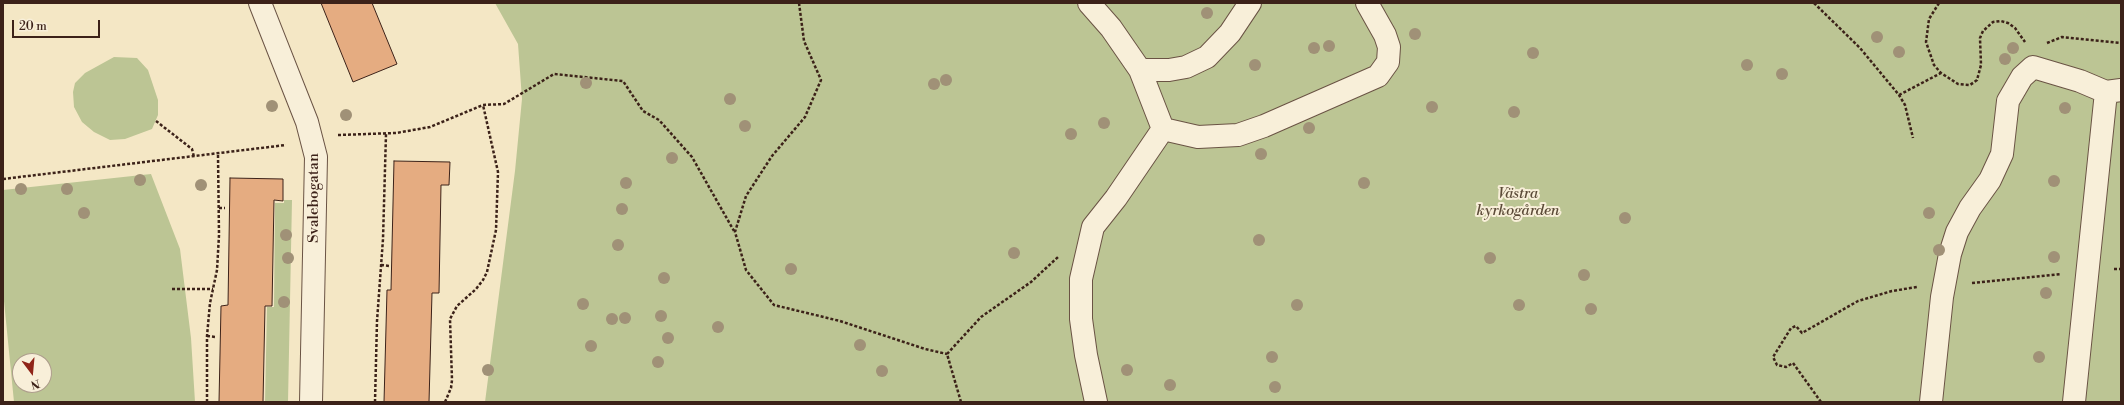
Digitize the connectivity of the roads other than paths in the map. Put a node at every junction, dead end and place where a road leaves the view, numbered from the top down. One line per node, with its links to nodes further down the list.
1 (260, 3): 8 (street, Svalebogatan)
2 (1089, 3): 5 (street)
3 (1250, 3): 5 (street)
4 (1367, 3): 7 (street)
5 (1140, 70): 7 (street)
6 (2113, 91): 10 (street); 11 (street)
7 (1163, 129): 9 (street)
8 (311, 402)
9 (1096, 402)
10 (1931, 402)
11 (2074, 402)

